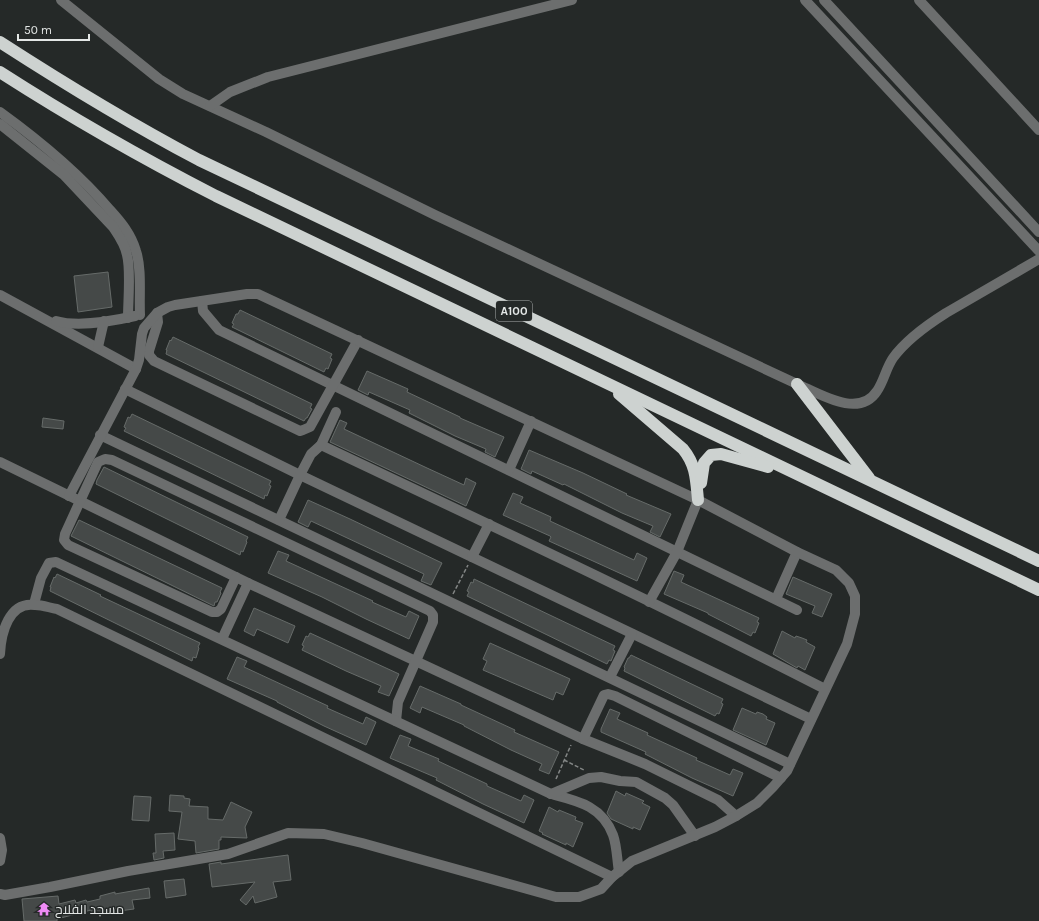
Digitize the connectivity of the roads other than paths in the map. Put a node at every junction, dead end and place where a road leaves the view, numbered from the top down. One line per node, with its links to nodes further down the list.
1 (61, 0): 8 (street)
2 (572, 0): 8 (street)
3 (805, 0): 13 (street)
4 (824, 0): 12 (street)
5 (919, 0): 11 (street)
6 (0, 42): 37 (highway, A100)
7 (0, 72): 25 (highway, A100)
8 (210, 106): 26 (street)
9 (0, 112): 18 (street)
10 (0, 124): 20 (street)
11 (1039, 130)
12 (1039, 232)
13 (1039, 251)
14 (1039, 259): 26 (street)
15 (0, 295): 19 (street)
16 (202, 301): 17 (street); 22 (street); 27 (street)
17 (159, 311): 18 (street); 24 (street); 27 (street)
18 (140, 315): 20 (street)
19 (44, 318): 21 (street); 23 (street)
20 (128, 318): 21 (street)
21 (104, 321): 23 (street)
22 (358, 340): 27 (street); 30 (street)
23 (98, 347): 24 (street)
24 (136, 369): 28 (street)
25 (604, 382): 36 (highway, A100); 39 (highway)
26 (797, 384): 37 (highway)
27 (332, 386): 34 (street)
28 (125, 389): 31 (street); 35 (street)
29 (336, 412): 32 (street)
30 (531, 421): 34 (street); 39 (street)
31 (100, 435): 38 (street); 41 (street)
32 (321, 445): 35 (street); 42 (street)
33 (0, 462): 38 (street)
34 (509, 470): 43 (street)
35 (300, 475): 41 (street); 45 (street)
36 (797, 475): 39 (highway); 49 (highway, A100)
37 (871, 480): 46 (highway, A100)
38 (69, 496): 40 (street)
39 (698, 500): 43 (street); 44 (street)
40 (80, 501): 47 (street); 47 (street); 57 (street)
41 (279, 520): 58 (street)
42 (489, 524): 45 (street); 51 (street)
43 (677, 552): 50 (street); 51 (street)
44 (797, 552): 50 (street); 59 (street)
45 (472, 557): 54 (street)
46 (1039, 561)
47 (236, 577): 48 (street)
48 (248, 583): 55 (street); 57 (street)
49 (1039, 590)
50 (776, 599): 53 (street)
51 (649, 602): 59 (street)
52 (34, 604): 55 (street); 56 (street); 70 (street)
53 (797, 610)
54 (632, 634): 58 (street); 60 (street)
55 (222, 639): 61 (street)
56 (0, 654)
57 (416, 661): 61 (street); 62 (street)
58 (610, 678): 63 (street)
59 (825, 689): 60 (street)
60 (811, 719): 63 (street)
61 (396, 721): 65 (street)
62 (579, 738): 64 (street); 66 (street)
63 (790, 764): 64 (street)
64 (781, 778): 66 (street)
65 (551, 794): 67 (street); 70 (street)
66 (736, 816): 67 (street)
67 (695, 836): 70 (street)
68 (0, 838): 69 (street)
69 (0, 861)
70 (616, 874): 71 (street)
71 (0, 894)

